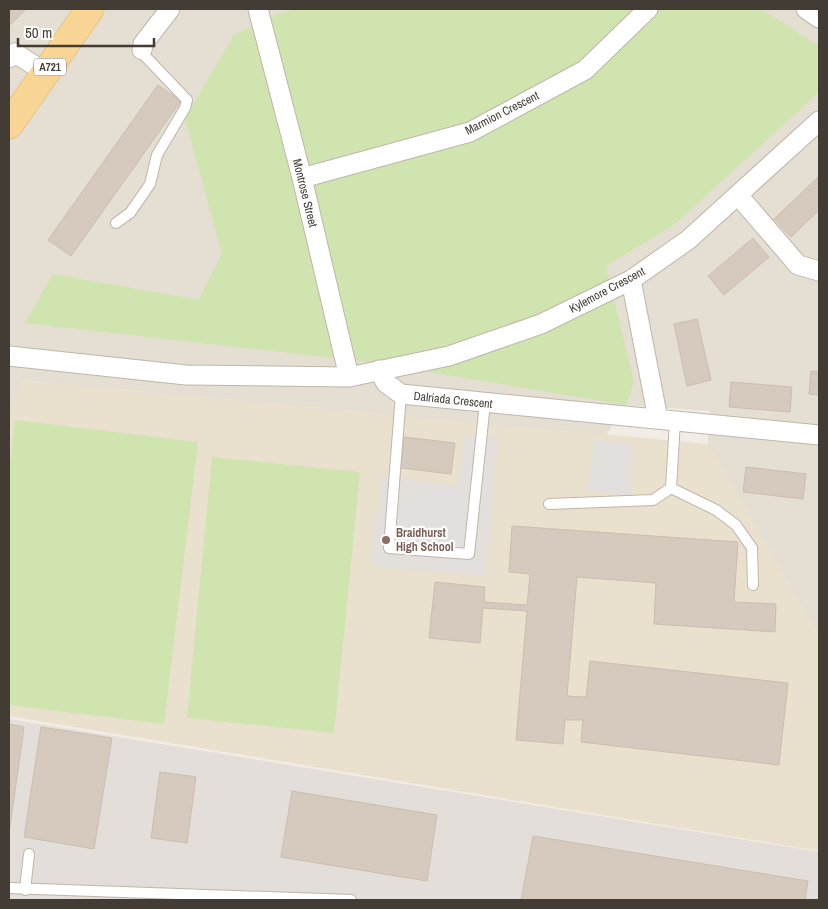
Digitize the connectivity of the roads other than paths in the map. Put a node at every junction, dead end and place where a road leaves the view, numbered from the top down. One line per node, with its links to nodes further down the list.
1 (90, 9): 9 (main road, A721)
2 (170, 9): 7 (street)
3 (258, 9): 12 (street, Montrose Street)
4 (648, 9): 12 (street, Marmion Crescent)
5 (806, 9): 6 (street)
6 (819, 18)
7 (142, 50): 14 (lane)
8 (9, 58): 9 (street)
9 (46, 73): 11 (main road, A721)
10 (819, 121): 13 (street, Kylemore Crescent)
11 (9, 125)
12 (302, 178): 19 (street, Montrose Street)
13 (738, 195): 15 (street); 16 (street, Kylemore Crescent)
14 (116, 223)
15 (819, 271)
16 (630, 280): 18 (street, Kylemore Crescent); 22 (street)
17 (9, 356): 19 (street)
18 (379, 370): 19 (street); 20 (street, Dalriada Crescent)
19 (349, 377)
20 (401, 394): 21 (street, Dalriada Crescent); 21 (lane)
21 (485, 403): 22 (street, Dalriada Crescent)
22 (666, 420): 23 (street, Dalriada Crescent); 24 (lane)
23 (819, 435)
24 (670, 488): 25 (lane); 26 (lane)
25 (549, 504)
26 (753, 585)
27 (30, 854): 29 (lane)
28 (9, 888): 29 (lane)
29 (25, 890): 30 (lane)
30 (351, 900)

